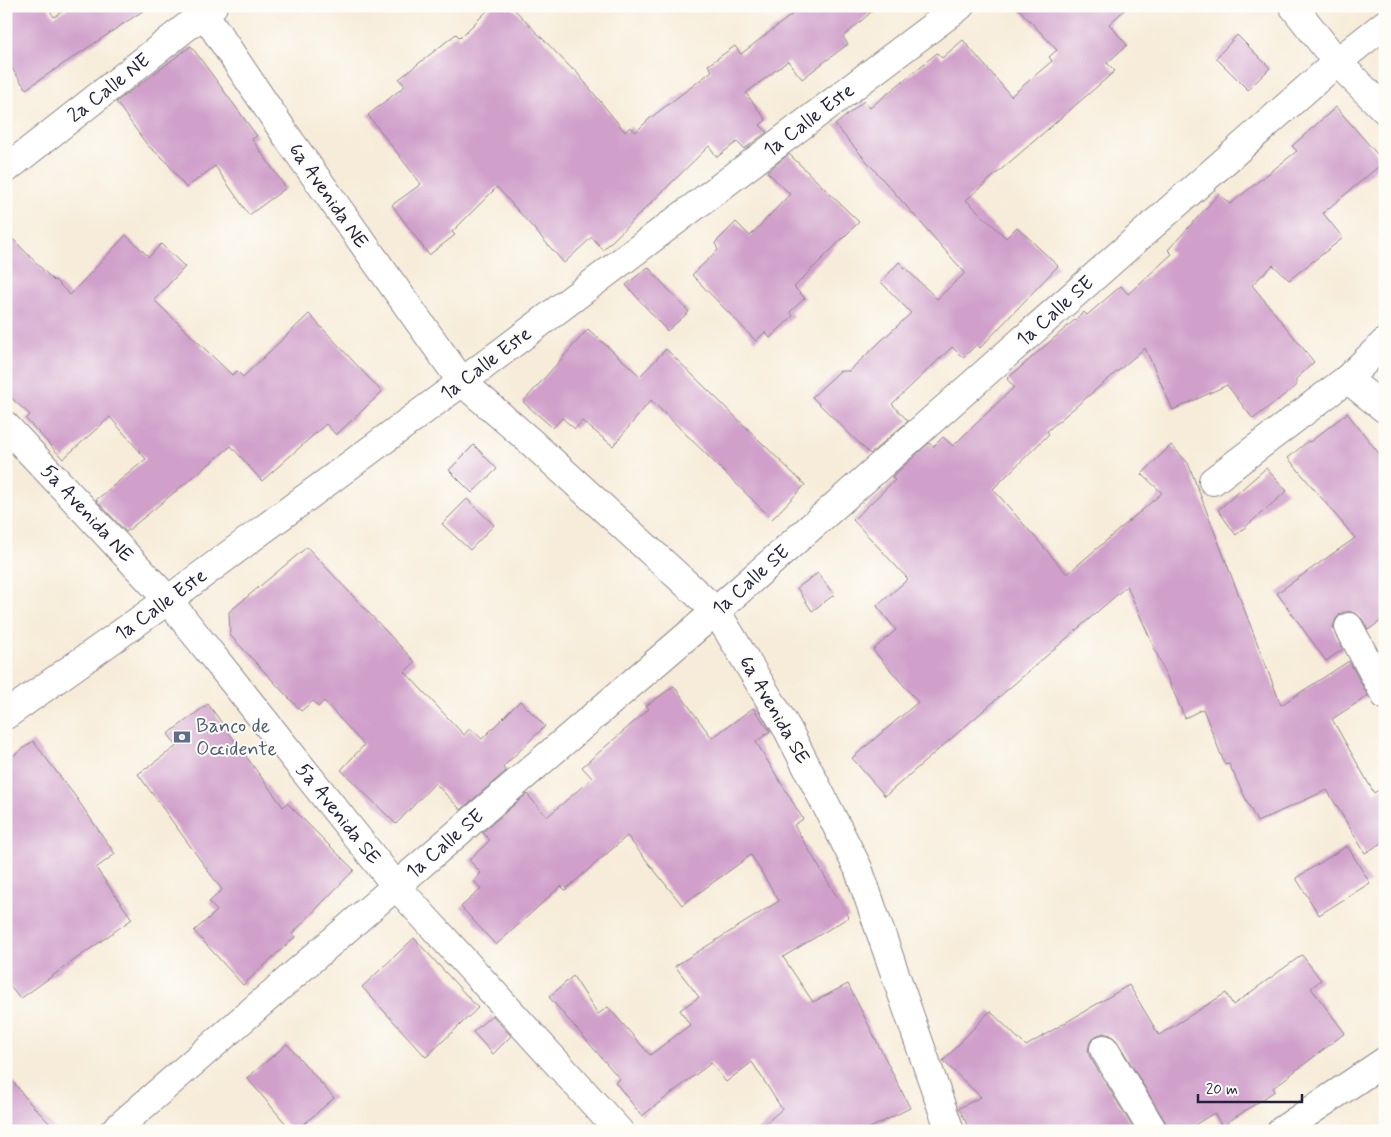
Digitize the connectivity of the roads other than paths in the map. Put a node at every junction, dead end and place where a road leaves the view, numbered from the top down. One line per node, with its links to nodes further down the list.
1 (960, 6): 10 (street, 1a Calle Este)
2 (1293, 6): 5 (street)
3 (205, 8): 7 (street, 2a Calle NE); 10 (street, 6a Avenida NE)
4 (1385, 24): 5 (street, 1a Calle SE)
5 (1337, 62): 6 (street); 15 (street, 1a Calle SE)
6 (1385, 110)
7 (6, 170)
8 (1385, 342): 9 (street)
9 (1347, 379): 11 (street); 13 (street)
10 (462, 382): 14 (street, 1a Calle Este); 15 (street, 6a Avenida SE)
11 (1385, 409)
12 (6, 426): 14 (street, 5a Avenida NE)
13 (1213, 481)
14 (168, 600): 18 (street, 1a Calle Este); 19 (street, 5a Avenida SE)
15 (716, 612): 19 (street, 1a Calle SE); 24 (street, 6a Avenida SE)
16 (1349, 628): 17 (street)
17 (1385, 695)
18 (6, 715)
19 (396, 886): 22 (street, 1a Calle SE); 23 (street, 5a Avenida SE)
20 (1104, 1049): 25 (street)
21 (1385, 1061): 26 (street)
22 (114, 1131)
23 (619, 1131)
24 (950, 1131)
25 (1152, 1131)
26 (1281, 1131)

